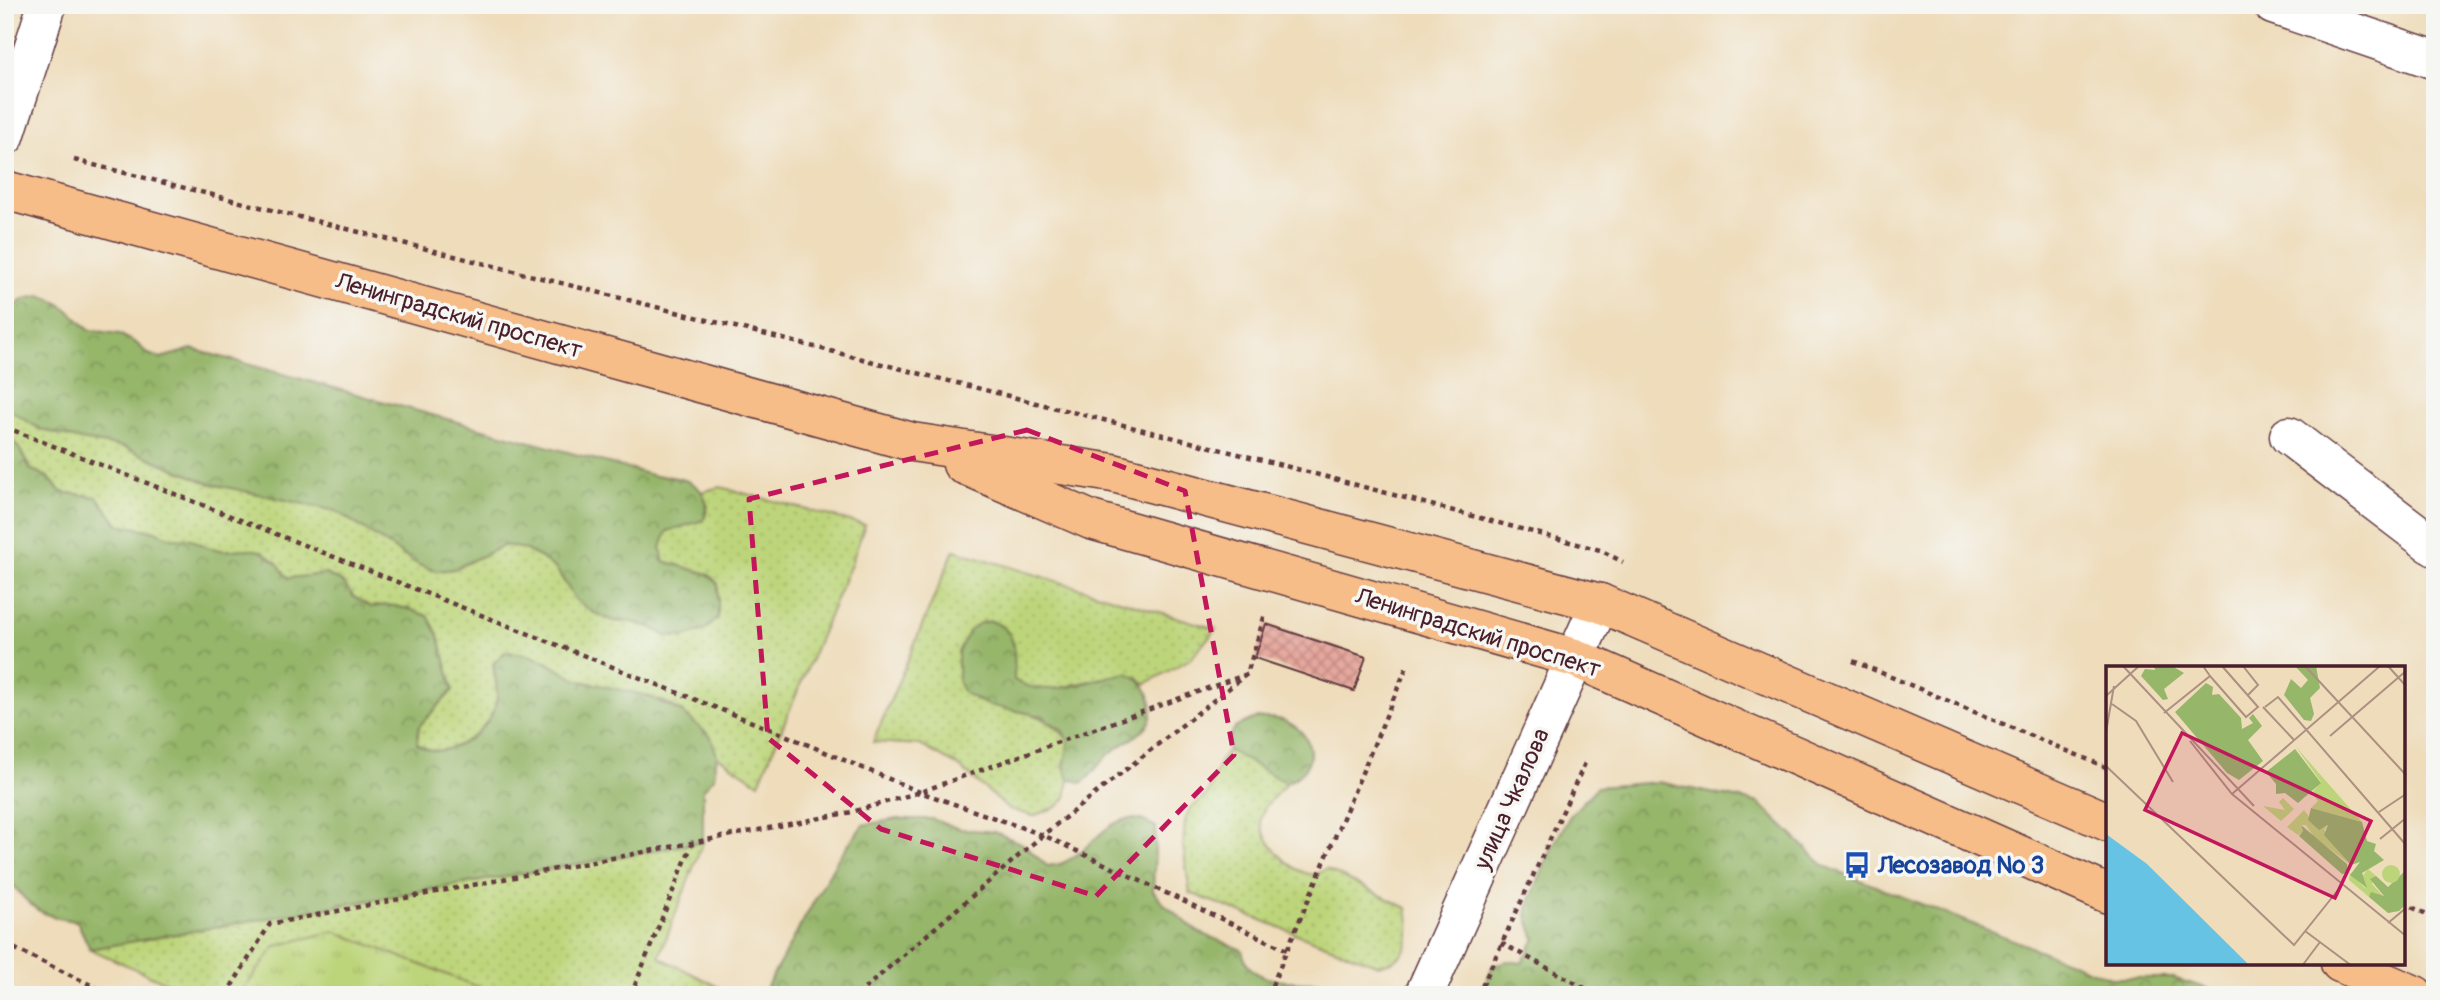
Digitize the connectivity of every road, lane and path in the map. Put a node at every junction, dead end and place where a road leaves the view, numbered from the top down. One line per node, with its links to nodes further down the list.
1 (47, 5): 4 (street)
2 (2273, 5): 3 (street)
3 (2435, 60)
4 (5, 136)
5 (5, 190): 8 (main road, Ленинградский проспект)
6 (5, 427): 16 (path)
7 (2290, 436): 9 (street)
8 (912, 442): 10 (main road, Ленинградский проспект); 12 (main road, Ленинградский проспект)
9 (2435, 547)
10 (1600, 603): 12 (street, улица Чкалова); 17 (main road, Ленинградский проспект)
11 (1265, 613): 14 (path)
12 (1575, 658): 20 (main road, Ленинградский проспект); 32 (street, улица Чкалова)
13 (1408, 664): 25 (path)
14 (1247, 674): 16 (path); 18 (path)
15 (1586, 761): 23 (path)
16 (920, 792): 18 (path); 19 (path)
17 (2106, 821)
18 (1044, 835): 25 (path); 30 (path)
19 (692, 844): 28 (path); 29 (path)
20 (2106, 893)
21 (2405, 904): 22 (path)
22 (2435, 918)
23 (1501, 943): 33 (path); 34 (path)
24 (5, 944): 27 (path)
25 (1287, 950): 31 (path)
26 (2345, 965): 35 (main road)
27 (112, 995)
28 (226, 995)
29 (631, 995)
30 (857, 995)
31 (1268, 995)
32 (1424, 995)
33 (1478, 995)
34 (1598, 995)
35 (2415, 995)

